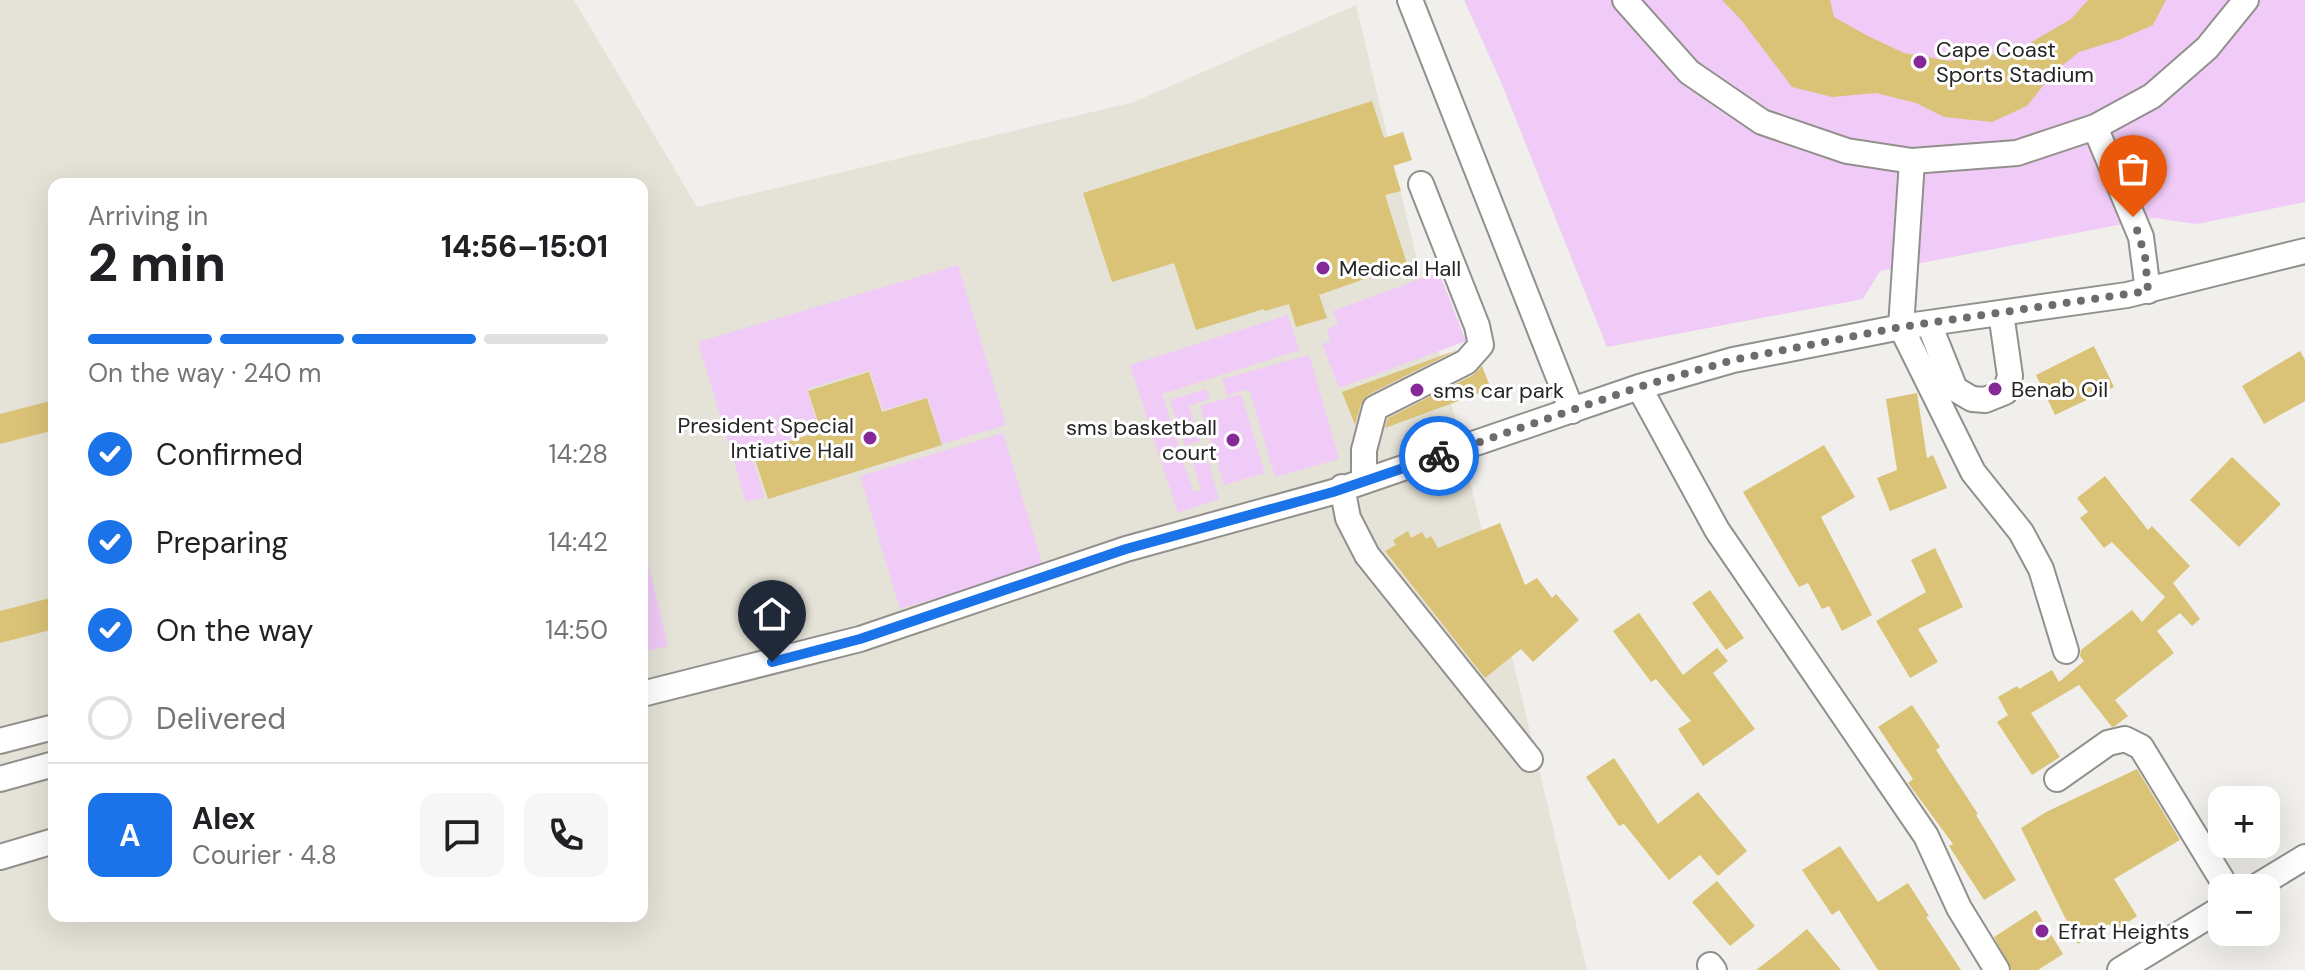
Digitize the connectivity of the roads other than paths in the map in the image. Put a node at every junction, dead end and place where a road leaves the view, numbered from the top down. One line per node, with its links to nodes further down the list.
1 (1410, 0): 13 (street)
2 (1625, 0): 5 (street)
3 (2246, 0): 4 (street)
4 (2095, 127): 5 (street); 8 (street)
5 (1912, 161): 11 (street)
6 (1421, 184): 14 (street)
7 (2305, 251): 8 (street)
8 (2148, 291): 9 (street)
9 (2001, 313): 10 (street); 10 (street)
10 (1929, 324): 11 (street)
11 (1901, 327): 12 (street); 15 (street)
12 (1639, 387): 13 (street); 29 (street)
13 (1572, 411): 14 (street)
14 (1353, 484): 16 (street); 19 (street)
15 (2066, 651)
16 (648, 692)
17 (48, 729): 18 (street)
18 (0, 741)
19 (1530, 759)
20 (48, 766): 21 (street)
21 (0, 779)
22 (2057, 779): 26 (street)
23 (48, 843): 24 (street)
24 (0, 857)
25 (2305, 857): 27 (street)
26 (2218, 874)
27 (2277, 874)
28 (2208, 917): 30 (street)
29 (1997, 970)
30 (2120, 970)

